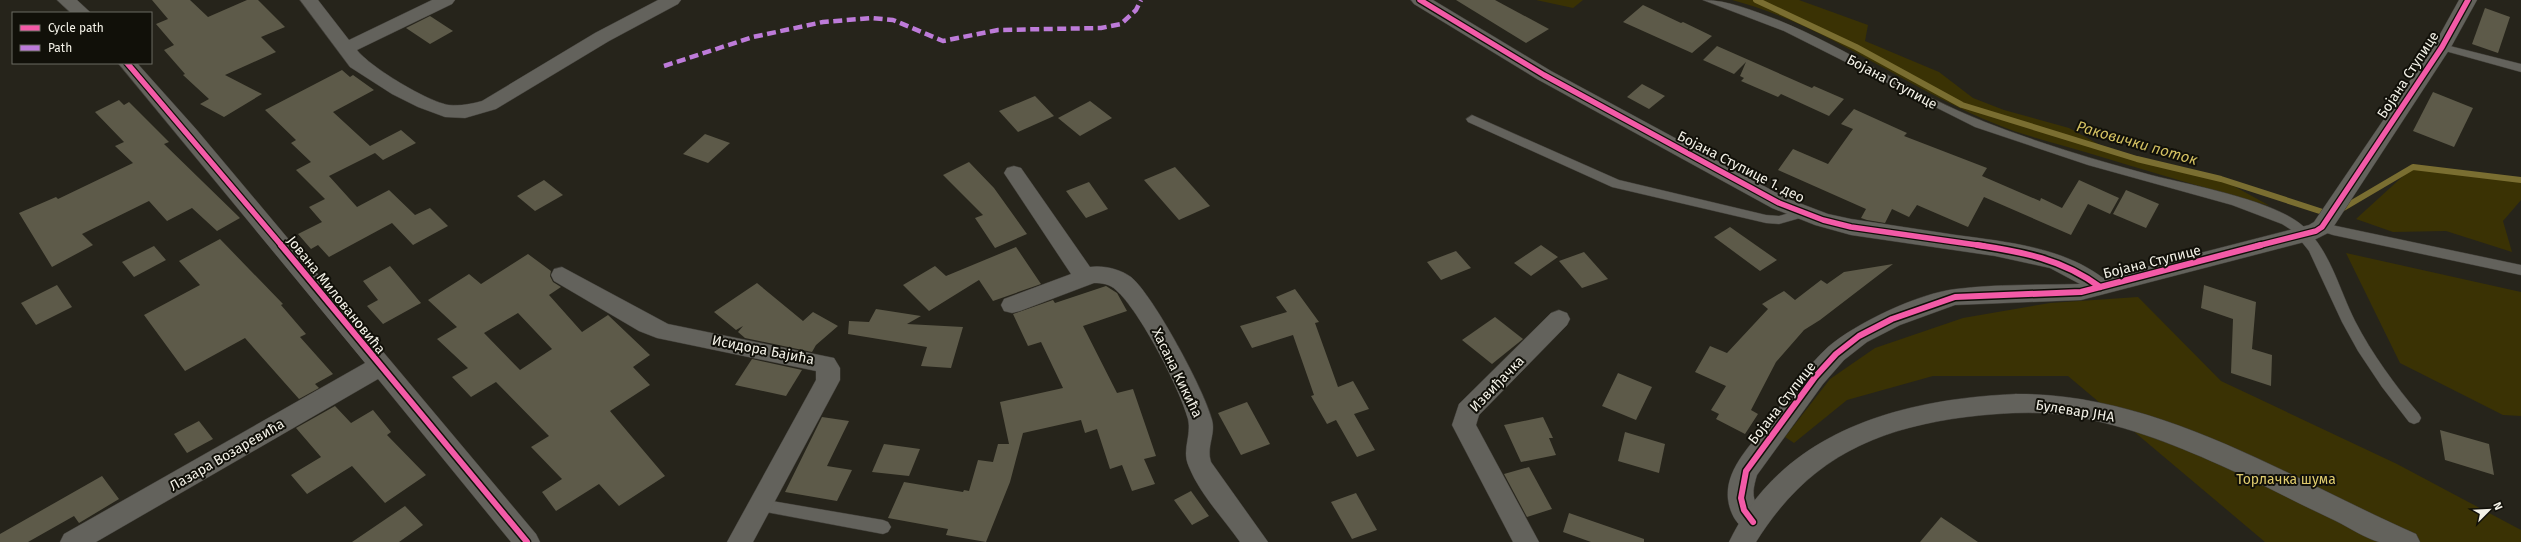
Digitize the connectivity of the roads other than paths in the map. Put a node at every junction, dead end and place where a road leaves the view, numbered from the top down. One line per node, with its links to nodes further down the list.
1 (66, 0): 8 (street)
2 (309, 0): 10 (street)
3 (446, 0): 10 (street)
4 (672, 0): 10 (street)
5 (1420, 0): 15 (street, Бојана Ступице 1. део)
6 (1708, 0): 16 (lane, Бојана Ступице)
7 (2468, 0): 9 (street, Бојана Ступице)
8 (81, 12)
9 (2442, 47): 12 (lane); 16 (street, Бојана Ступице)
10 (347, 48)
11 (128, 64): 23 (street, Јована Миловановића)
12 (2521, 68)
13 (1472, 119): 15 (lane)
14 (1014, 173): 19 (street)
15 (1803, 213): 20 (street, Бојана Ступице 1. део)
16 (2322, 223): 17 (lane); 20 (street, Бојана Ступице); 24 (lane)
17 (2521, 270)
18 (562, 275): 25 (street, Исидора Бајића)
19 (1085, 277): 21 (street, Хасана Кикића); 31 (street, Хасана Кикића)
20 (2100, 287): 27 (street, Бојана Ступице)
21 (1012, 305)
22 (1559, 320): 32 (street, Извиђачка)
23 (380, 366): 28 (street, Лазара Возаревића); 29 (street, Јована Миловановића)
24 (2414, 418)
25 (760, 505): 26 (lane); 30 (street, Исидора Бајића)
26 (883, 527)
27 (1748, 532): 33 (street, Булевар ЈНА)
28 (73, 542)
29 (527, 542)
30 (740, 542)
31 (1255, 542)
32 (1526, 542)
33 (2407, 542)

